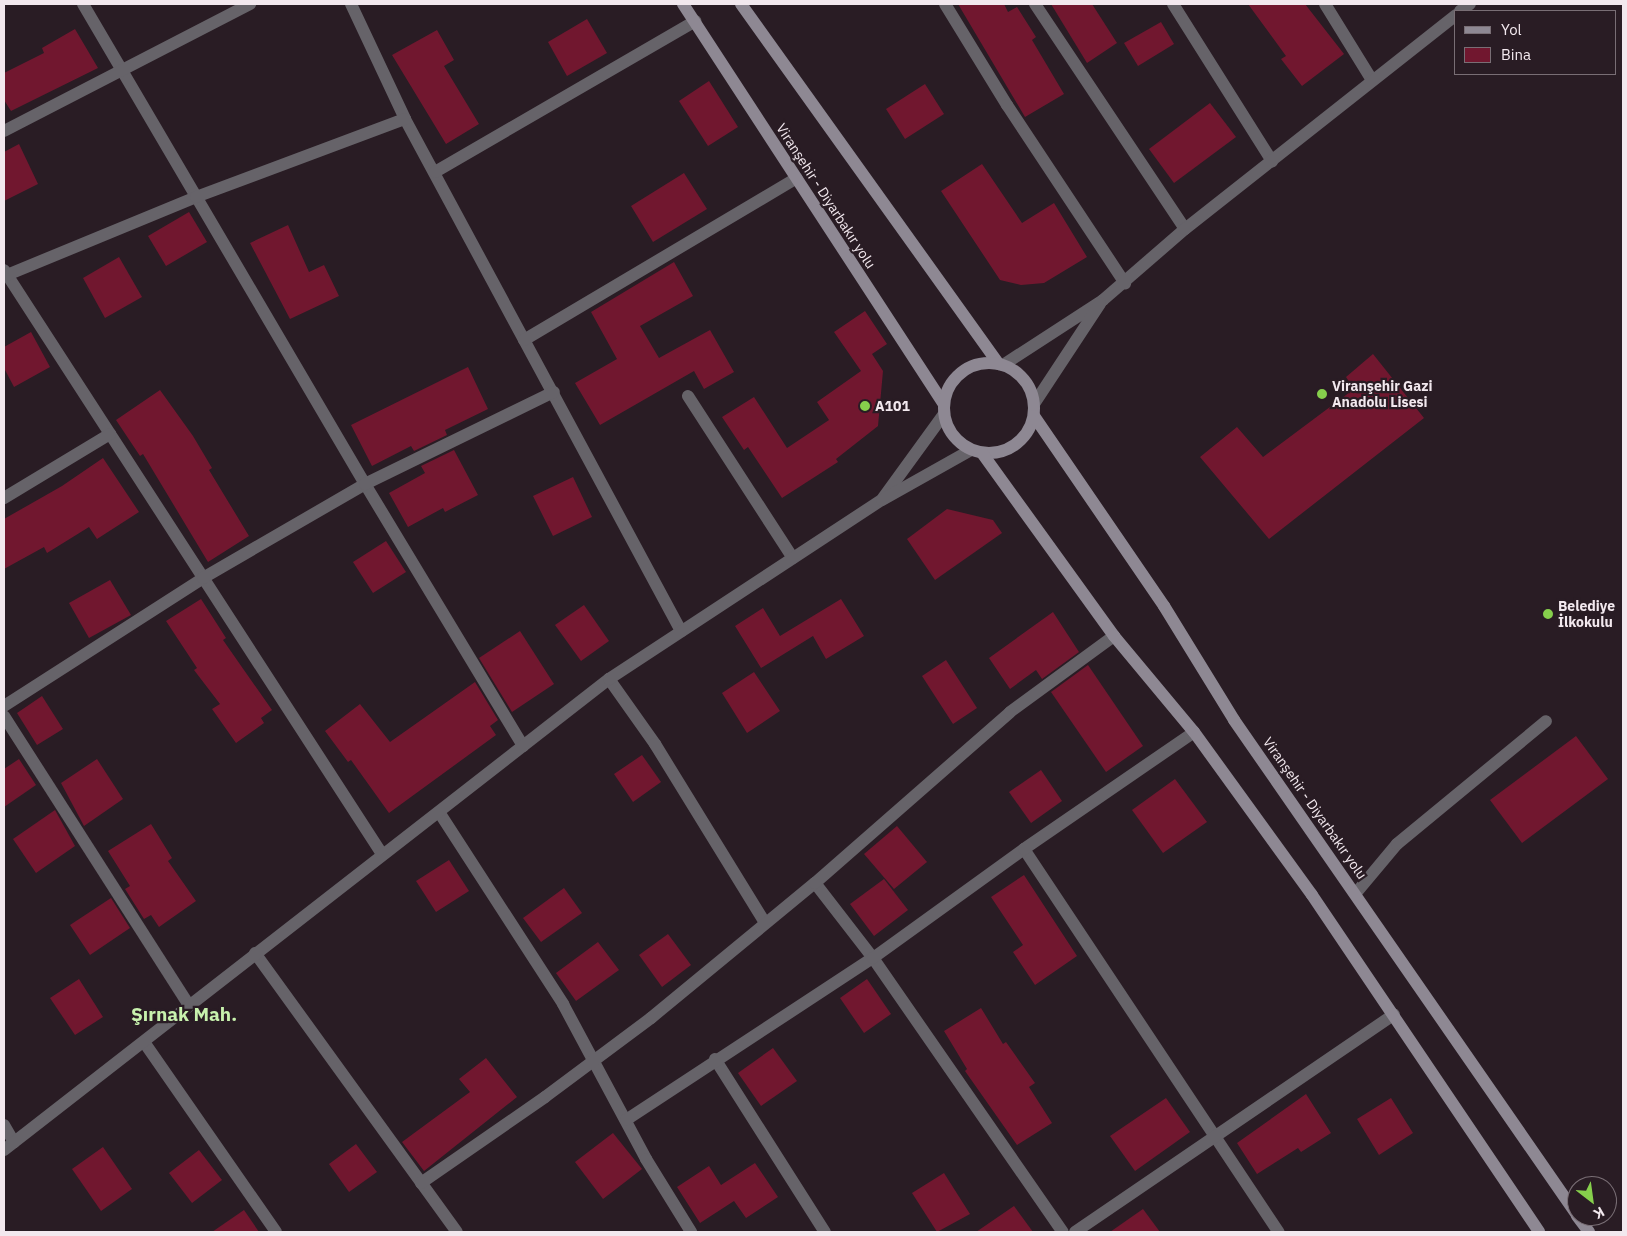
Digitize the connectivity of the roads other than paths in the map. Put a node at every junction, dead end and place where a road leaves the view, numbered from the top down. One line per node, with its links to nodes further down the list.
1 (84, 4): 12 (street)
2 (250, 4): 12 (street)
3 (351, 4): 14 (street)
4 (684, 4): 11 (main road, Viranşehir - Diyarbakır yolu)
5 (741, 4): 25 (main road)
6 (944, 4): 22 (street)
7 (1035, 4): 20 (street)
8 (1173, 4): 16 (street)
9 (1324, 4): 13 (street)
10 (1454, 17): 13 (street)
11 (695, 21): 17 (street); 18 (main road, Viranşehir - Diyarbakır yolu)
12 (123, 68): 15 (street); 19 (street)
13 (1372, 80): 16 (street)
14 (405, 119): 17 (street); 19 (street)
15 (4, 131)
16 (1272, 161): 20 (street)
17 (435, 172): 24 (street)
18 (796, 178): 24 (street); 28 (main road, Viranşehir - Diyarbakır yolu)
19 (196, 198): 21 (street); 32 (street)
20 (1185, 229): 22 (street)
21 (6, 272): 30 (street)
22 (1124, 283): 23 (street)
23 (1103, 300): 25 (street); 29 (street)
24 (524, 340): 26 (street)
25 (1001, 365): 28 (main road); 29 (main road)
26 (554, 392): 32 (street); 37 (street)
27 (688, 396): 35 (street)
28 (944, 409): 31 (main road); 34 (street)
29 (1034, 410): 31 (main road); 49 (main road, Viranşehir - Diyarbakır yolu)
30 (110, 434): 33 (street); 36 (street)
31 (977, 451): 34 (street); 38 (main road)
32 (365, 484): 36 (street); 44 (street)
33 (4, 498)
34 (882, 500): 35 (street)
35 (793, 558): 37 (street)
36 (203, 578): 40 (street); 47 (street)
37 (682, 631): 39 (street)
38 (1114, 636): 43 (main road); 48 (street)
39 (609, 679): 44 (street); 50 (street)
40 (4, 706)
41 (4, 716): 53 (street)
42 (1546, 721): 49 (street)
43 (1194, 732): 46 (street); 54 (main road)
44 (523, 746): 45 (street)
45 (439, 812): 47 (street); 57 (street)
46 (1024, 849): 52 (street); 60 (street)
47 (382, 854): 51 (street)
48 (815, 883): 50 (street); 52 (street)
49 (1356, 893): 64 (main road, Viranşehir - Diyarbakır yolu)
50 (764, 922): 57 (street)
51 (255, 953): 53 (street); 63 (street)
52 (873, 958): 56 (street); 69 (street)
53 (189, 1005): 55 (street)
54 (1394, 1014): 60 (street); 72 (main road)
55 (144, 1042): 61 (street); 65 (street)
56 (715, 1059): 58 (street); 68 (street)
57 (594, 1061): 58 (street); 63 (street)
58 (626, 1120): 67 (street)
59 (4, 1125): 61 (street)
60 (1216, 1136): 70 (street); 71 (street)
61 (14, 1142): 62 (street)
62 (4, 1150)
63 (421, 1183): 66 (street)
64 (1567, 1201)
65 (276, 1232)
66 (457, 1232)
67 (691, 1232)
68 (824, 1232)
69 (1064, 1232)
70 (1075, 1232)
71 (1278, 1232)
72 (1539, 1232)

